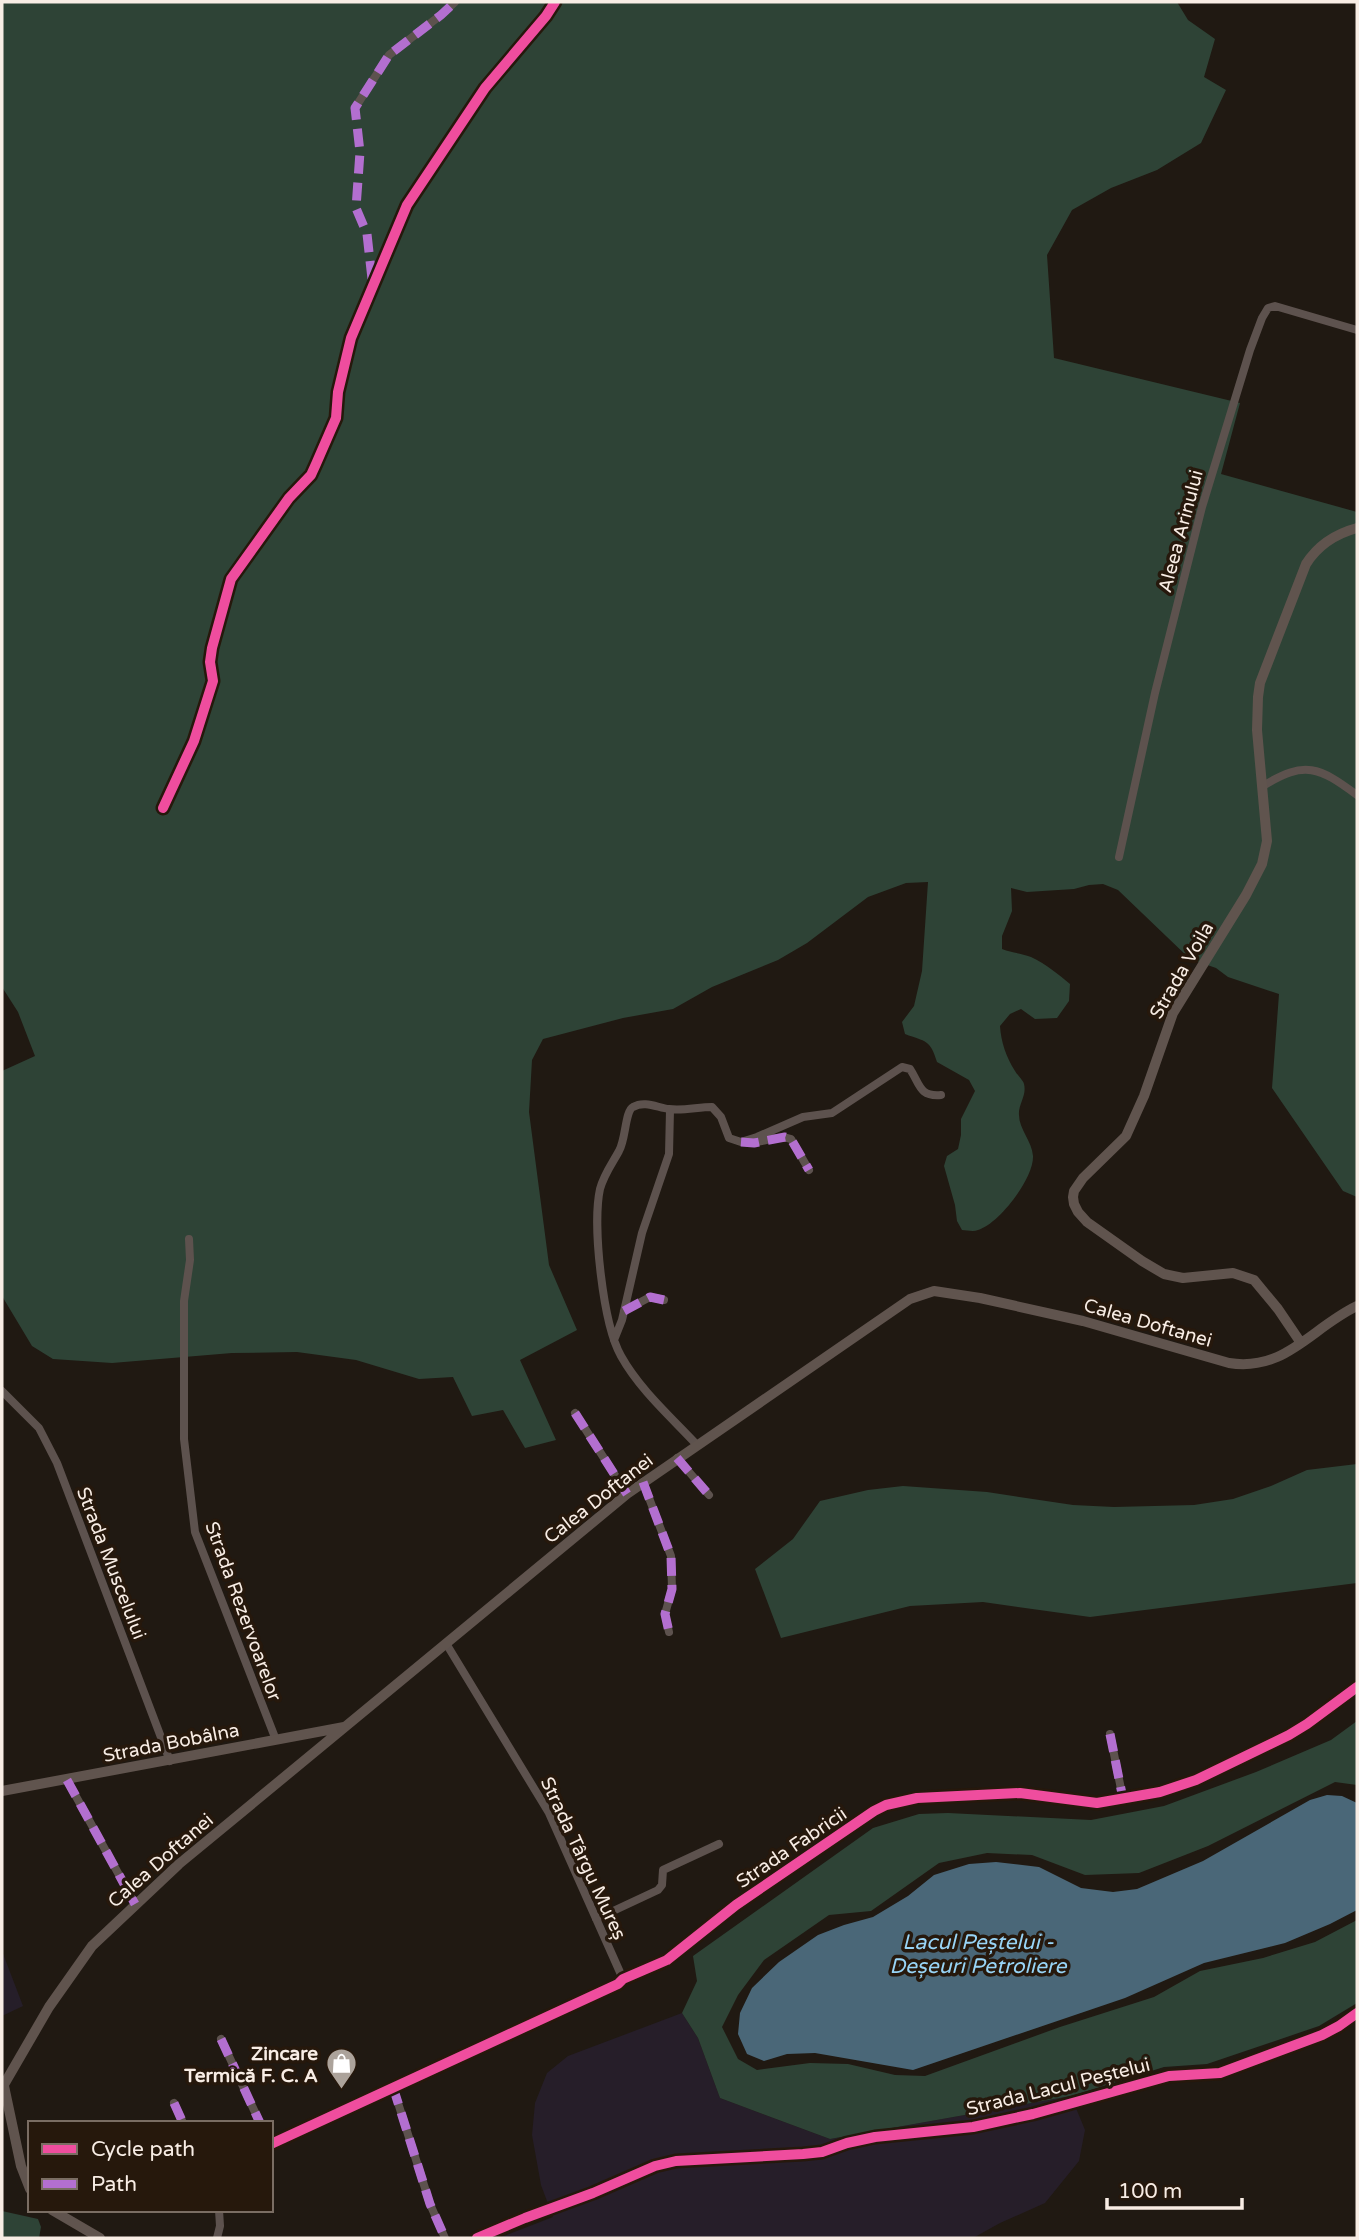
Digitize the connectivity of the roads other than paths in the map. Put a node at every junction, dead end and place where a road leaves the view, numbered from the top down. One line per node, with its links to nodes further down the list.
1 (455, 2): 3 (street)
2 (555, 2): 8 (street)
3 (355, 108)
4 (1357, 330): 9 (street, Aleea Arinului)
5 (1357, 528): 6 (main road, Strada Voila)
6 (1263, 786): 7 (street); 19 (main road, Strada Voila)
7 (1357, 794)
8 (163, 808)
9 (1119, 857)
10 (941, 1095): 12 (street)
11 (670, 1110): 12 (street); 17 (street); 18 (street)
12 (741, 1142): 13 (street)
13 (809, 1170)
14 (190, 1239): 32 (street, Strada Rezervoarelor)
15 (664, 1300): 17 (street)
16 (1357, 1306): 19 (main road, Calea Doftanei)
17 (624, 1311): 18 (street)
18 (614, 1340): 22 (street)
19 (1301, 1343): 22 (main road, Calea Doftanei)
20 (2, 1391): 33 (street, Strada Muscelului)
21 (575, 1413): 25 (street)
22 (697, 1445): 23 (main road, Calea Doftanei)
23 (677, 1458): 24 (main road, Calea Doftanei); 26 (street)
24 (643, 1482): 25 (main road, Calea Doftanei); 27 (street)
25 (627, 1494): 28 (main road, Calea Doftanei)
26 (709, 1495)
27 (669, 1632)
28 (447, 1645): 30 (main road, Calea Doftanei); 39 (street, Strada Târgu Mureș)
29 (1357, 1688): 36 (street, Strada Fabricii)
30 (347, 1726): 32 (main road, Strada Bobâlna); 38 (main road, Calea Doftanei)
31 (1110, 1734): 36 (street)
32 (276, 1740): 33 (main road, Strada Bobâlna)
33 (170, 1760): 34 (main road, Strada Bobâlna)
34 (67, 1780): 35 (main road, Strada Bobâlna); 38 (street)
35 (2, 1791)
36 (1123, 1798): 40 (street, Strada Fabricii)
37 (719, 1844): 39 (street)
38 (135, 1903): 43 (main road, Calea Doftanei)
39 (596, 1919): 40 (street, Strada Târgu Mureș)
40 (623, 1979): 44 (street, Strada Fabricii)
41 (1357, 2013): 55 (street, Strada Lacul Peștelui)
42 (221, 2039): 47 (street)
43 (3, 2087): 49 (main road)
44 (393, 2087): 48 (street, Strada Fabricii); 54 (street)
45 (174, 2103): 46 (street)
46 (182, 2121)
47 (259, 2121)
48 (273, 2143)
49 (28, 2184)
50 (55, 2212): 52 (main road)
51 (219, 2212): 53 (street)
52 (100, 2238)
53 (217, 2238)
54 (445, 2238)
55 (477, 2238)

